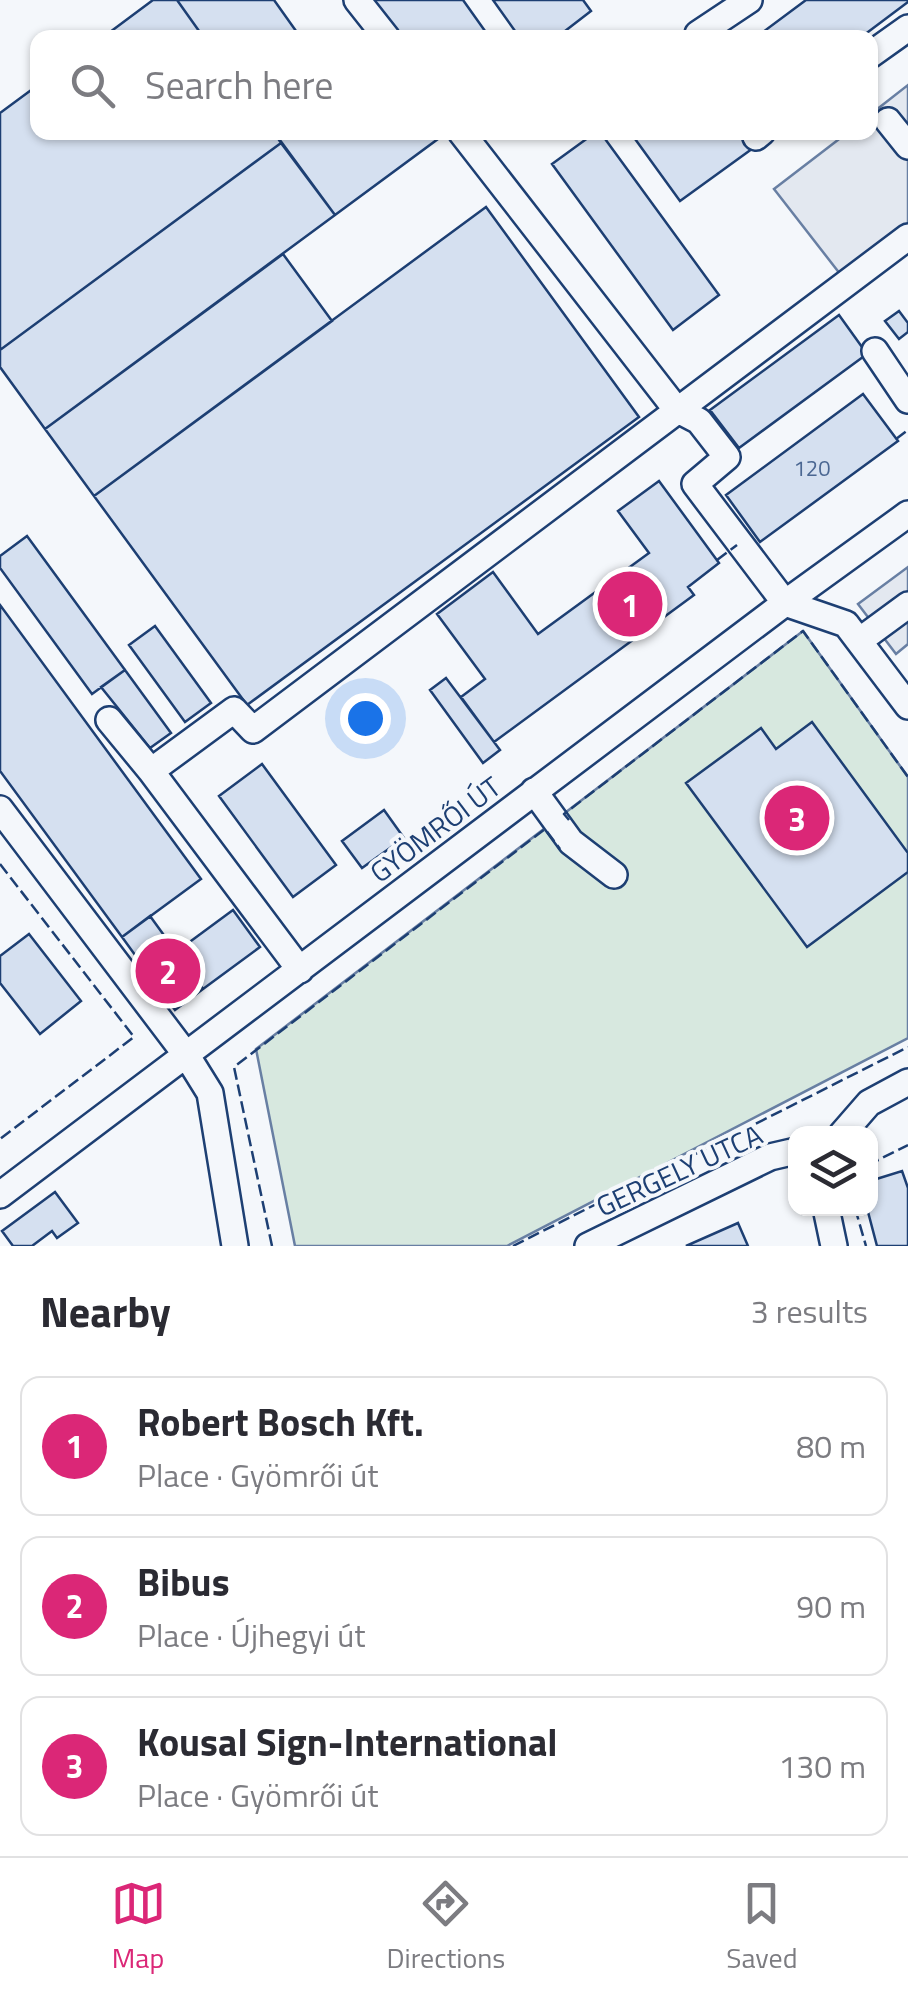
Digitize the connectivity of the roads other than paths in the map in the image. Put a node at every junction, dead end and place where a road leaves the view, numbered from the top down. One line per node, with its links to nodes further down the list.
1 (357, 0): 4 (street)
2 (750, 0): 5 (street)
3 (908, 28): 6 (street)
4 (380, 30)
5 (704, 30)
6 (878, 49)
7 (888, 121): 9 (street)
8 (467, 140): 13 (street)
9 (908, 146)
10 (908, 237): 13 (street)
11 (874, 351): 12 (street)
12 (908, 400)
13 (676, 409): 15 (street); 20 (street)
14 (908, 514): 15 (street, GYÖMRŐI ÚT)
15 (785, 603): 17 (street); 21 (street, GYÖMRŐI ÚT)
16 (908, 605): 17 (street)
17 (852, 633): 18 (street)
18 (908, 706)
19 (109, 720): 20 (street)
20 (151, 771): 24 (street)
21 (534, 791): 23 (street); 24 (street, GYÖMRŐI ÚT)
22 (0, 809): 25 (street)
23 (614, 875)
24 (300, 970): 25 (street, GYÖMRŐI ÚT)
25 (187, 1056): 29 (street, GYÖMRŐI ÚT); 31 (street)
26 (908, 1082): 27 (street)
27 (849, 1126)
28 (788, 1152): 32 (street, GERGELY UTCA)
29 (0, 1195)
30 (828, 1216): 33 (street)
31 (235, 1246)
32 (588, 1246)
33 (834, 1246)

